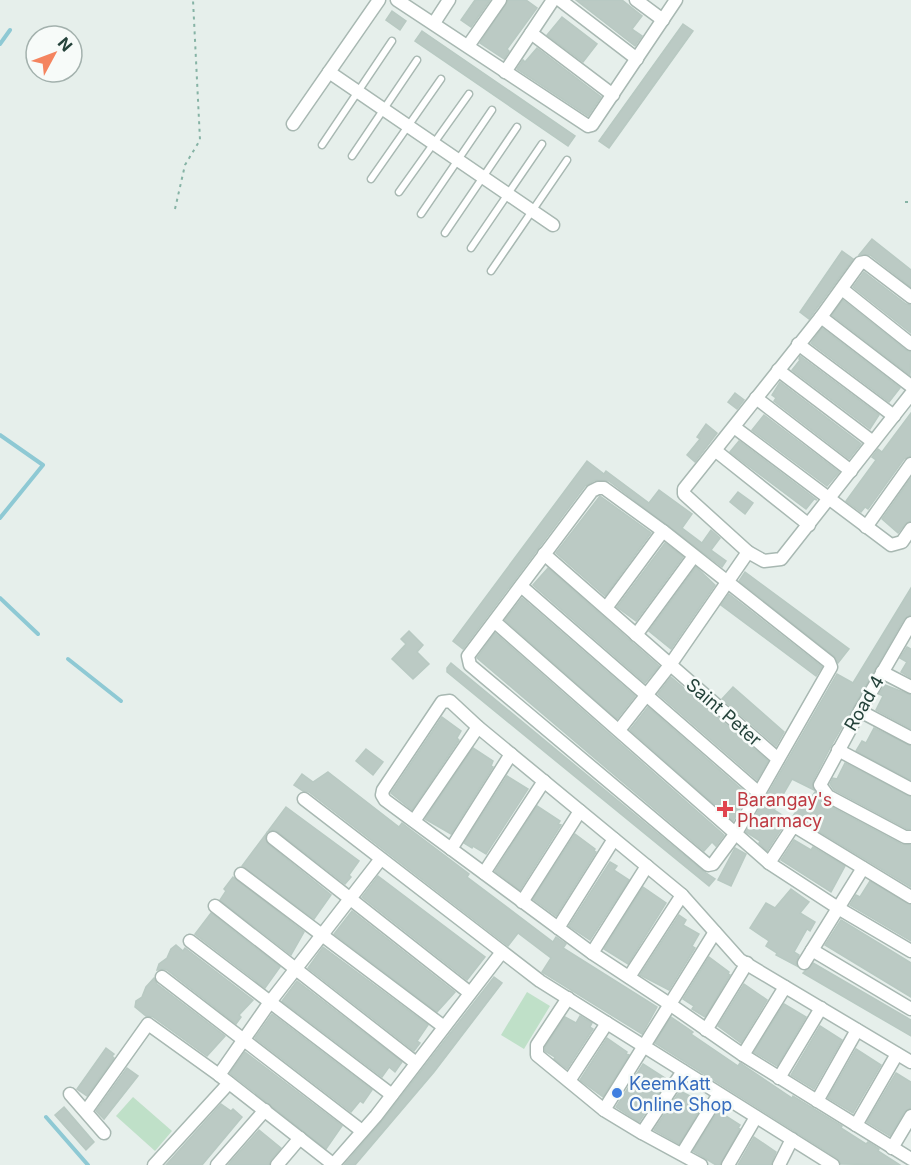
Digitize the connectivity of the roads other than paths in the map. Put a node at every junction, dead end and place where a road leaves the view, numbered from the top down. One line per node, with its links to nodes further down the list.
1 (379, 0): 16 (street)
2 (397, 0): 10 (street)
3 (449, 0): 10 (street)
4 (500, 0): 13 (street)
5 (553, 0): 11 (street)
6 (560, 0): 14 (street)
7 (636, 0): 9 (street)
8 (676, 0): 9 (street)
9 (663, 20): 14 (street)
10 (434, 23): 13 (street)
11 (531, 33): 17 (street); 21 (street)
12 (392, 41): 19 (lane)
13 (468, 46): 17 (street)
14 (637, 59): 21 (street)
15 (417, 60): 22 (lane)
16 (329, 72): 19 (street); 24 (street)
17 (505, 72): 21 (street)
18 (441, 79): 25 (lane)
19 (358, 91): 22 (street); 29 (lane)
20 (469, 94): 27 (lane)
21 (614, 94)
22 (384, 109): 25 (street); 30 (lane)
23 (492, 110): 31 (lane)
24 (292, 124)
25 (408, 126): 27 (street); 33 (lane)
26 (517, 127): 34 (lane)
27 (433, 144): 31 (street); 35 (lane)
28 (542, 144): 36 (lane)
29 (322, 145)
30 (352, 156)
31 (457, 160): 34 (street); 38 (lane)
32 (567, 160): 37 (lane)
33 (371, 179)
34 (483, 179): 36 (street); 40 (lane)
35 (399, 192)
36 (508, 195): 37 (street); 41 (lane)
37 (532, 212): 39 (street); 42 (lane)
38 (421, 214)
39 (553, 225)
40 (445, 233)
41 (471, 248)
42 (491, 271)
43 (842, 289): 44 (street); 45 (street); 46 (street)
44 (911, 297)
45 (821, 317): 47 (street); 49 (street)
46 (911, 344)
47 (798, 345): 48 (street); 52 (street)
48 (778, 370): 51 (street); 54 (street)
49 (911, 386)
50 (911, 394): 52 (street)
51 (756, 398): 53 (street); 57 (street)
52 (894, 416): 54 (street)
53 (734, 427): 55 (street); 58 (street)
54 (873, 442): 57 (street)
55 (716, 451): 59 (street); 63 (street)
56 (911, 464): 60 (street)
57 (851, 471): 58 (street)
58 (829, 499): 59 (street); 60 (street)
59 (809, 525): 63 (street)
60 (866, 527): 61 (street)
61 (911, 529)
62 (663, 531): 64 (street); 65 (street); 68 (street)
63 (748, 552): 66 (street)
64 (544, 554): 67 (street); 68 (street, Saint Peter)
65 (694, 556): 66 (street); 71 (street)
66 (727, 581): 73 (street); 83 (street)
67 (521, 586): 69 (street); 76 (street)
68 (606, 608): 71 (street, Saint Peter)
69 (495, 621): 79 (street); 90 (street)
70 (911, 623): 72 (street, Road 4)
71 (636, 635): 73 (street, Saint Peter)
72 (907, 636): 74 (street, Road 4)
73 (670, 665): 76 (street); 83 (street, Saint Peter)
74 (882, 672): 75 (street); 77 (street, Road 4)
75 (911, 687)
76 (648, 694): 79 (street); 86 (street)
77 (860, 711): 80 (street); 81 (street, Road 4)
78 (478, 727): 82 (street); 89 (street); 89 (street)
79 (619, 730): 90 (street)
80 (911, 738)
81 (838, 750): 85 (street); 91 (street, Road 4)
82 (511, 754): 84 (street); 94 (street)
83 (778, 759): 86 (street)
84 (544, 782): 88 (street); 99 (street)
85 (911, 789)
86 (759, 793): 90 (street)
87 (304, 799): 95 (street)
88 (580, 811): 93 (street); 104 (street)
89 (414, 821): 94 (street)
90 (736, 834): 96 (street)
91 (911, 837)
92 (273, 838): 103 (street)
93 (614, 839): 97 (street); 107 (street)
94 (451, 849): 99 (street)
95 (380, 860): 103 (street); 113 (street)
96 (769, 863): 98 (street); 106 (street)
97 (647, 866): 101 (street); 114 (street)
98 (863, 868): 102 (street); 106 (street)
99 (484, 873): 104 (street)
100 (241, 874): 109 (street)
101 (682, 895): 108 (street); 119 (street)
102 (911, 897)
103 (350, 900): 109 (street); 121 (street)
104 (522, 902): 107 (street)
105 (215, 906): 117 (street)
106 (838, 908): 111 (street); 112 (street)
107 (558, 928): 114 (street)
108 (715, 932): 115 (street); 124 (street)
109 (324, 934): 117 (street); 128 (street)
110 (190, 941): 123 (street)
111 (812, 950): 116 (street); 126 (street)
112 (911, 951)
113 (502, 952): 121 (street); 122 (street)
114 (592, 953): 119 (street)
115 (747, 963): 120 (street); 129 (street)
116 (804, 963)
117 (297, 969): 123 (street); 136 (street)
118 (162, 977): 131 (street)
119 (629, 977): 124 (street)
120 (785, 987): 125 (street); 134 (street)
121 (470, 993): 128 (street)
122 (568, 998): 127 (street); 140 (street)
123 (270, 1002): 131 (street); 144 (street)
124 (671, 1005): 129 (street); 132 (street)
125 (821, 1008): 130 (street); 139 (street)
126 (911, 1009)
127 (608, 1023): 132 (street); 140 (street)
128 (444, 1027): 136 (street)
129 (706, 1030): 134 (street)
130 (857, 1030): 133 (street); 145 (street)
131 (243, 1039): 138 (street); 152 (street)
132 (643, 1045): 137 (street); 147 (street)
133 (897, 1054): 135 (street); 151 (street)
134 (743, 1055): 139 (street)
135 (911, 1062)
136 (416, 1063): 144 (street)
137 (683, 1071): 143 (street); 154 (street)
138 (219, 1075): 141 (street); 148 (street)
139 (778, 1078): 145 (street)
140 (569, 1082): 147 (street)
141 (229, 1083): 146 (street); 161 (street)
142 (70, 1094): 148 (street)
143 (719, 1094): 150 (street); 158 (street)
144 (392, 1095): 152 (street)
145 (817, 1101): 151 (street)
146 (264, 1110): 155 (street); 162 (street)
147 (604, 1110): 154 (street)
148 (86, 1111): 153 (street)
149 (911, 1116): 157 (street)
150 (756, 1117): 156 (street); 166 (street)
151 (856, 1125): 157 (street)
152 (362, 1131): 164 (street)
153 (104, 1132)
154 (642, 1133): 158 (street)
155 (300, 1138): 163 (street); 164 (street)
156 (792, 1139): 160 (street); 167 (street)
157 (892, 1148): 159 (street)
158 (682, 1154): 165 (street)
159 (911, 1159)
160 (830, 1164)
161 (154, 1165)
162 (217, 1165)
163 (276, 1165)
164 (334, 1165)
165 (701, 1165)
166 (728, 1165)
167 (778, 1165)

